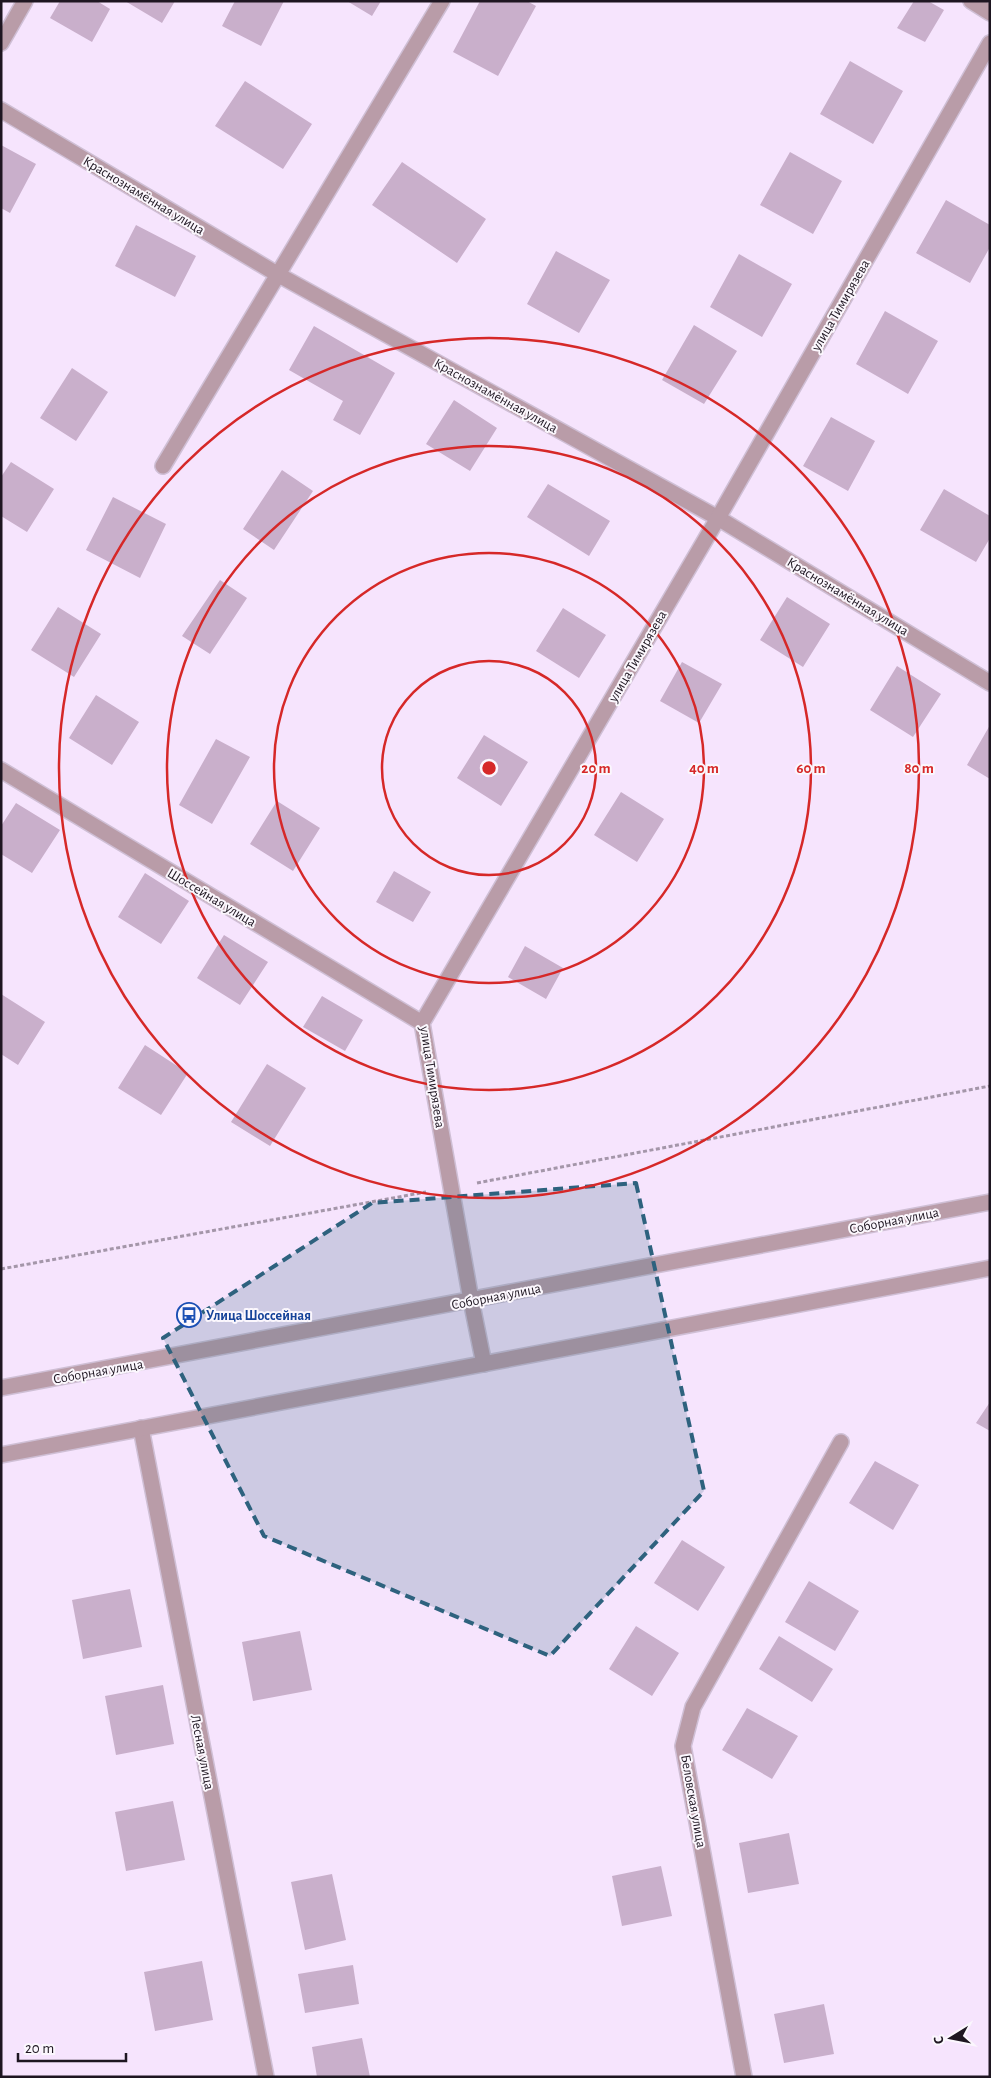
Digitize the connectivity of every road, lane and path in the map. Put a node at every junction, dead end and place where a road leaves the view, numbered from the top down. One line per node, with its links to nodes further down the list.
1 (25, 1): 5 (street)
2 (442, 1): 8 (street)
3 (971, 1): 4 (street)
4 (990, 13)
5 (1, 43)
6 (990, 43): 10 (street, улица Тимирязева)
7 (1, 110): 8 (street, Краснознамённая улица)
8 (277, 274): 9 (street); 10 (street, Краснознамённая улица)
9 (163, 466)
10 (718, 518): 11 (street, Краснознамённая улица); 13 (street, улица Тимирязева)
11 (990, 683)
12 (1, 770): 13 (street, Шоссейная улица)
13 (422, 1023): 15 (street, улица Тимирязева)
14 (990, 1086): 15 (path)
15 (451, 1188): 18 (path); 19 (street, улица Тимирязева)
16 (990, 1202): 19 (street, Соборная улица)
17 (990, 1268): 20 (street)
18 (1, 1269)
19 (471, 1300): 20 (street, улица Тимирязева); 21 (street, Соборная улица)
20 (484, 1364): 22 (street)
21 (1, 1388)
22 (141, 1428): 24 (street); 25 (street, Лесная улица)
23 (841, 1442): 26 (street, Беловская улица)
24 (1, 1455)
25 (266, 2077)
26 (744, 2077)

